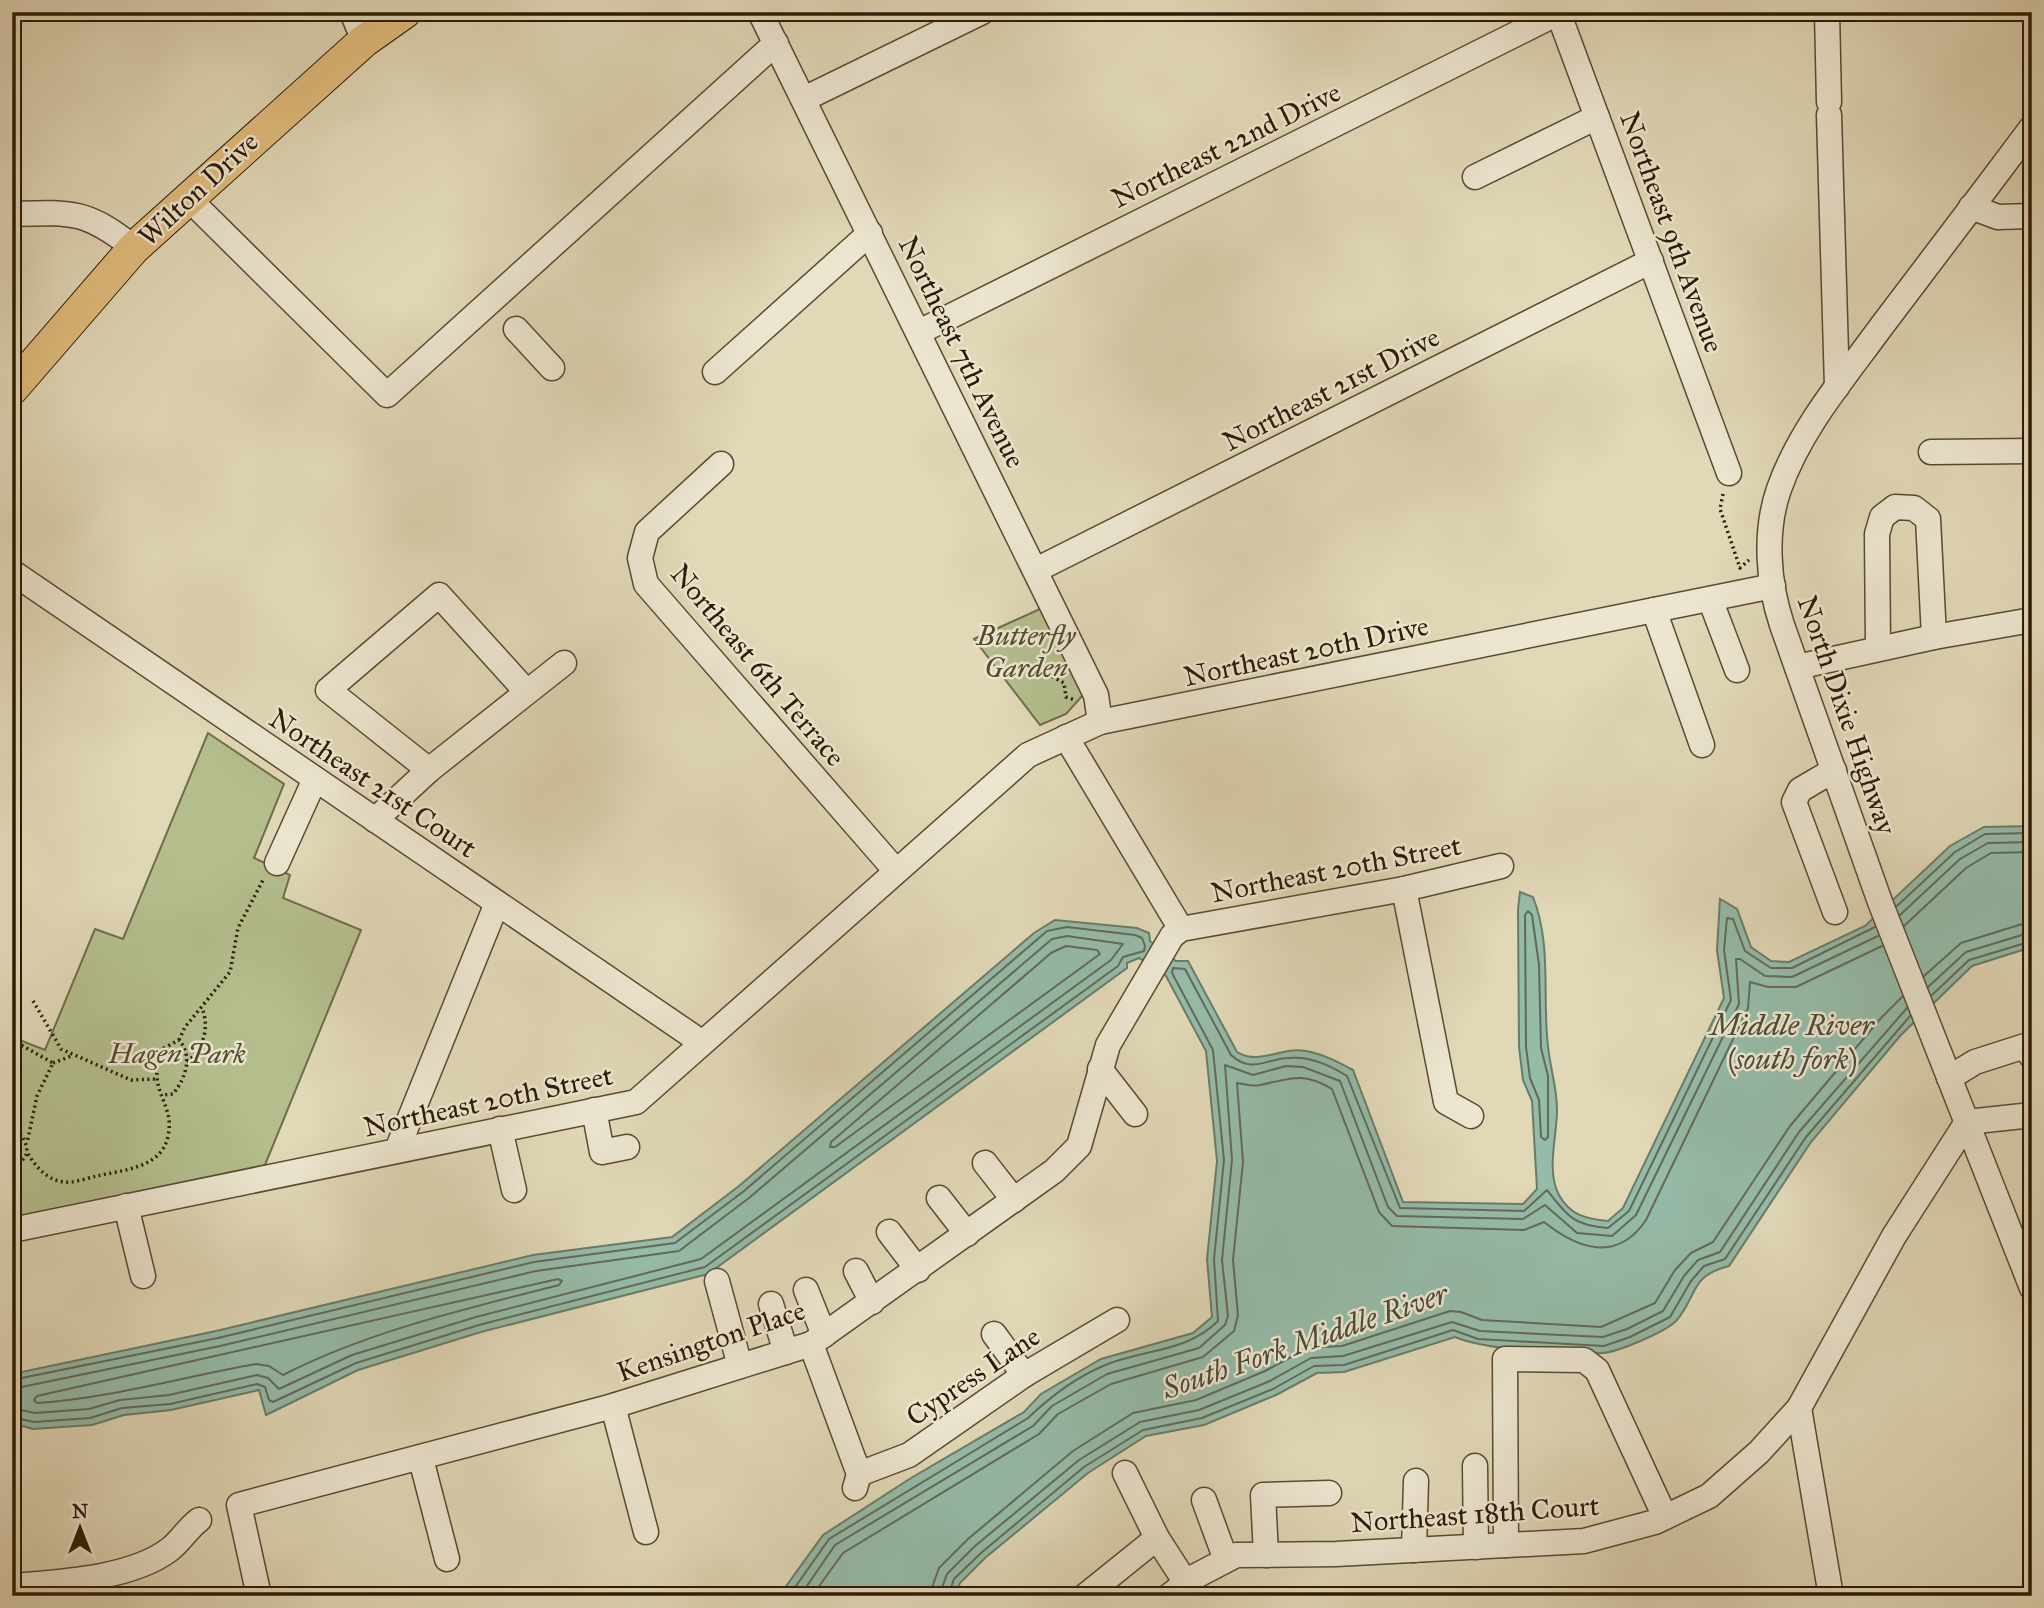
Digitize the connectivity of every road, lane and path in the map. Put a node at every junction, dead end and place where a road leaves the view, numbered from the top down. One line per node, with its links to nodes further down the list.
1 (352, 12): 7 (street)
2 (405, 12): 7 (main road, Wilton Drive)
3 (760, 12): 8 (street, Northeast 7th Avenue)
4 (982, 12): 9 (street)
5 (1559, 12): 10 (street, Northeast 9th Avenue); 21 (street, Northeast 22nd Drive)
6 (1827, 12): 24 (street)
7 (364, 41): 13 (main road, Wilton Drive)
8 (776, 43): 9 (street, Northeast 7th Avenue); 13 (street)
9 (804, 99): 17 (street, Northeast 7th Avenue)
10 (1597, 117): 12 (street); 19 (street, Northeast 9th Avenue)
11 (2032, 127): 14 (street, North Dixie Highway)
12 (1475, 177)
13 (187, 197): 18 (main road, Wilton Drive)
14 (1972, 207): 16 (street); 24 (street, North Dixie Highway)
15 (12, 214): 18 (street)
16 (2032, 216)
17 (870, 233): 21 (street, Northeast 7th Avenue); 23 (street)
18 (134, 248): 25 (main road, Wilton Drive)
19 (1651, 261): 29 (street, Northeast 9th Avenue); 31 (street, Northeast 21st Drive)
20 (516, 329): 22 (street)
21 (919, 332): 31 (street, Northeast 7th Avenue)
22 (552, 368)
23 (715, 372)
24 (1837, 387): 33 (street, North Dixie Highway)
25 (12, 389)
26 (1931, 452): 27 (street)
27 (2032, 452)
28 (721, 464): 54 (street, Northeast 6th Terrace)
29 (1729, 472): 30 (path)
30 (1753, 556)
31 (1037, 570): 44 (street, Northeast 7th Avenue)
32 (12, 572): 50 (street, Northeast 21st Court)
33 (1773, 586): 34 (street, Northeast 20th Drive); 41 (street, North Dixie Highway)
34 (1710, 599): 35 (street, Northeast 20th Drive); 42 (street)
35 (1654, 610): 45 (street, Northeast 20th Drive); 47 (street)
36 (2032, 620): 37 (street)
37 (1934, 636): 38 (street); 38 (street)
38 (1878, 648): 41 (street)
39 (564, 663): 43 (street)
40 (1028, 663): 44 (path)
41 (1797, 667): 49 (street, North Dixie Highway)
42 (1737, 670)
43 (526, 691): 48 (street); 48 (street)
44 (1096, 695): 45 (street, Northeast 7th Avenue)
45 (1100, 722): 46 (street, Northeast 20th Drive)
46 (1066, 737): 54 (street, Northeast 20th Drive); 58 (street)
47 (1702, 745)
48 (429, 770): 51 (street)
49 (1834, 770): 57 (street); 69 (street, North Dixie Highway)
50 (315, 779): 51 (street, Northeast 21st Court); 52 (street)
51 (375, 820): 56 (street, Northeast 21st Court)
52 (277, 863): 60 (path)
53 (1501, 866): 55 (street, Northeast 20th Street)
54 (896, 871): 63 (street, Northeast 20th Street)
55 (1404, 889): 58 (street, Northeast 20th Street); 75 (street)
56 (497, 903): 63 (street, Northeast 21st Court); 81 (street)
57 (1835, 912)
58 (1181, 929): 68 (street, Kensington Place)
59 (33, 1001): 64 (path)
60 (202, 1008): 62 (path); 66 (path)
61 (12, 1040): 67 (path)
62 (178, 1040): 66 (path); 70 (path)
63 (701, 1042): 72 (street, Northeast 20th Street)
64 (73, 1056): 67 (path); 70 (path)
65 (2032, 1057): 69 (street)
66 (187, 1062): 71 (path)
67 (53, 1063): 79 (path)
68 (1100, 1069): 73 (street); 87 (street, Kensington Place)
69 (1949, 1078): 76 (street, North Dixie Highway)
70 (156, 1079): 71 (path)
71 (163, 1095): 82 (path)
72 (594, 1110): 78 (street, Northeast 20th Street); 80 (street)
73 (1135, 1114)
74 (2032, 1115): 76 (street)
75 (1471, 1116)
76 (1968, 1122): 92 (street, North Dixie Highway); 108 (street, Northeast 18th Court)
77 (12, 1126): 79 (path)
78 (500, 1129): 81 (street, Northeast 20th Street); 85 (street)
79 (27, 1143): 82 (path)
80 (626, 1147)
81 (397, 1150): 88 (street, Northeast 20th Street)
82 (28, 1154): 84 (path)
83 (985, 1163): 87 (street)
84 (12, 1164)
85 (514, 1190)
86 (939, 1198): 91 (street)
87 (1014, 1200): 91 (street, Kensington Place)
88 (126, 1206): 89 (street, Northeast 20th Street); 95 (street)
89 (12, 1230)
90 (889, 1232): 93 (street)
91 (967, 1234): 93 (street, Kensington Place)
92 (2025, 1250): 97 (street, North Dixie Highway)
93 (918, 1270): 99 (street, Kensington Place)
94 (856, 1271): 99 (street)
95 (143, 1276)
96 (717, 1281): 105 (street)
97 (2032, 1288)
98 (806, 1290): 103 (street)
99 (872, 1302): 103 (street, Kensington Place)
100 (771, 1304): 104 (street)
101 (1117, 1320): 106 (street, Cypress Lane)
102 (994, 1334): 106 (street)
103 (818, 1340): 104 (street, Kensington Place); 106 (street, Cypress Lane)
104 (786, 1352): 105 (street, Kensington Place)
105 (740, 1366): 107 (street, Kensington Place)
106 (1024, 1375)
107 (613, 1406): 109 (street, Kensington Place); 117 (street)
108 (1799, 1408): 115 (street, Northeast 18th Court); 129 (street)
109 (421, 1459): 123 (street); 127 (street, Kensington Place)
110 (1475, 1466): 120 (street)
111 (1125, 1473): 118 (street)
112 (1416, 1481): 121 (street)
113 (1329, 1493): 122 (street)
114 (1204, 1500): 124 (street)
115 (1665, 1517): 119 (street, Northeast 18th Court); 119 (street)
116 (200, 1520): 125 (street)
117 (646, 1532)
118 (1157, 1538): 126 (street); 128 (street)
119 (1506, 1545): 120 (street, Northeast 18th Court)
120 (1476, 1547): 121 (street, Northeast 18th Court)
121 (1414, 1550): 122 (street, Northeast 18th Court)
122 (1266, 1555): 124 (street, Northeast 18th Court)
123 (447, 1559)
124 (1226, 1560): 126 (street, Northeast 18th Court)
125 (12, 1586)
126 (1177, 1590)
127 (259, 1596)
128 (1085, 1596)
129 (1831, 1596)

